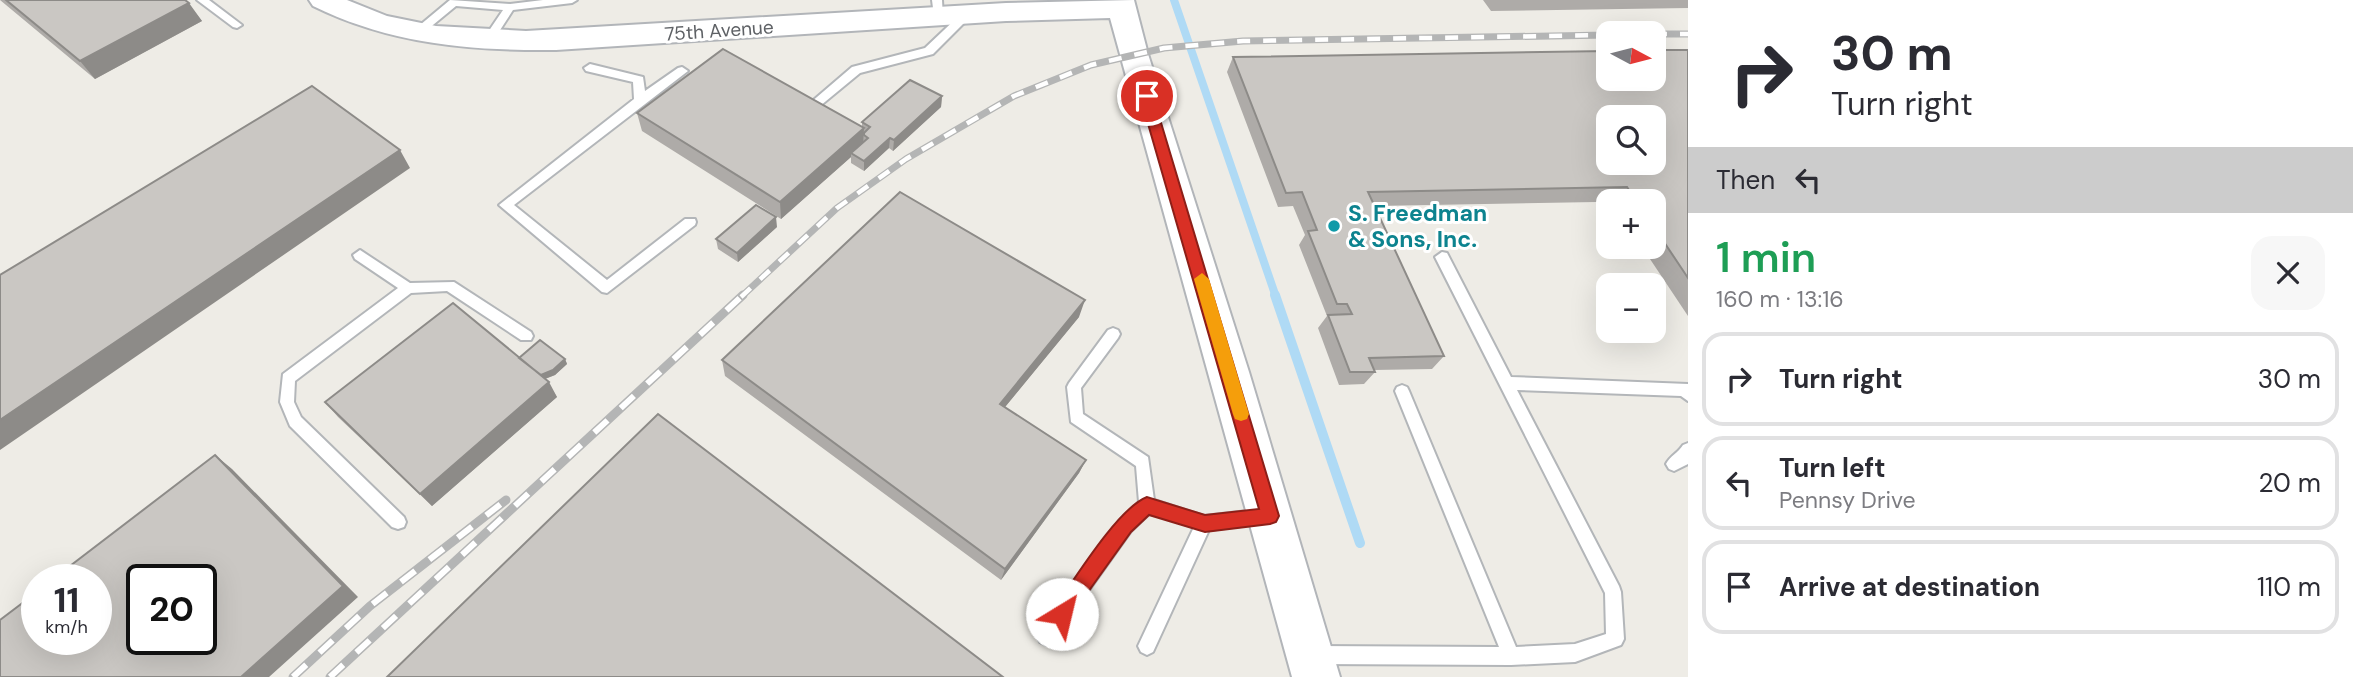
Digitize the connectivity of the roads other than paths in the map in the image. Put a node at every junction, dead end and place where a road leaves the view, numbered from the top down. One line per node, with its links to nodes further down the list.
1 (202, 0): 8 (lane)
2 (323, 0): 9 (street, 75th Avenue)
3 (572, 0): 6 (lane)
4 (453, 1): 6 (lane); 9 (lane)
5 (1120, 4): 7 (street, 75th Avenue); 27 (street)
6 (510, 7): 10 (lane)
7 (948, 10): 10 (street, 75th Avenue); 14 (lane)
8 (237, 25)
9 (418, 32): 10 (street, 75th Avenue)
10 (487, 41)
11 (590, 68): 13 (lane)
12 (682, 71): 13 (lane)
13 (640, 100): 15 (lane)
14 (816, 103)
15 (690, 222)
16 (360, 255): 18 (lane)
17 (1442, 257): 21 (lane)
18 (408, 288): 20 (lane); 28 (lane)
19 (1113, 334): 26 (lane)
20 (526, 336)
21 (1506, 383): 23 (lane); 32 (lane)
22 (1402, 391): 32 (lane)
23 (1688, 395)
24 (1688, 450): 25 (lane)
25 (1674, 464)
26 (1147, 505): 29 (lane); 30 (lane)
27 (1270, 516): 29 (lane); 33 (street)
28 (398, 522)
29 (1205, 523): 31 (lane)
30 (1046, 636)
31 (1147, 646)
32 (1511, 656): 33 (lane)
33 (1313, 666)

